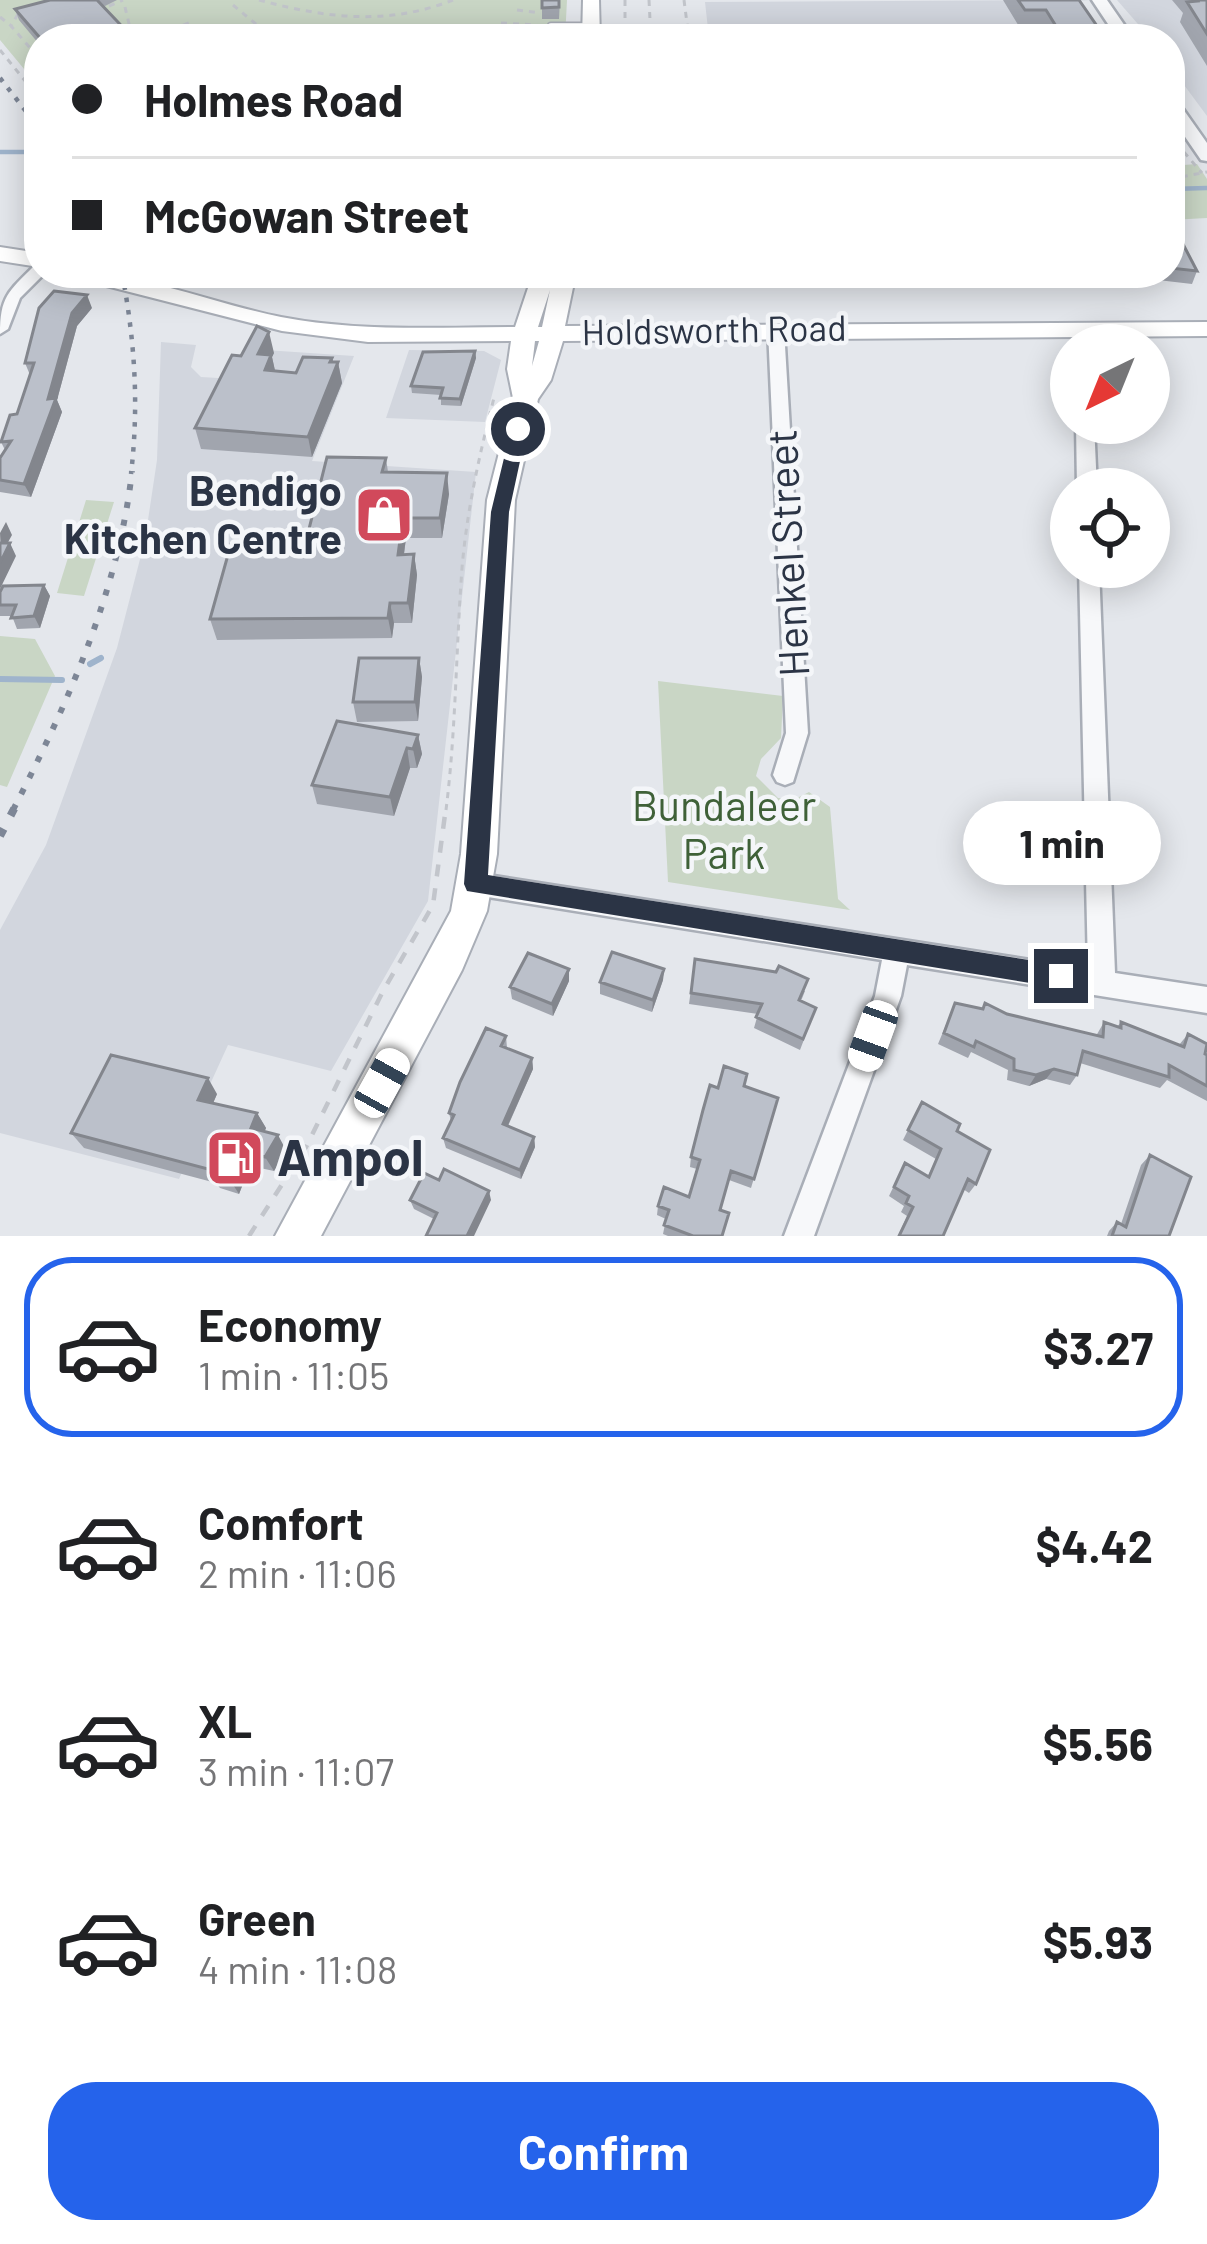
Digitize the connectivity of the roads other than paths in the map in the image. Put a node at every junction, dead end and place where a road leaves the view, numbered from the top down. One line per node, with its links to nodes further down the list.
1 (1185, 124): 2 (street)
2 (1207, 156)
3 (24, 285): 9 (street)
4 (140, 288): 8 (main road, Holdsworth Road)
5 (158, 288): 8 (main road, Holdsworth Road)
6 (543, 288): 13 (main road)
7 (559, 288): 13 (main road)
8 (224, 310): 13 (main road, Holdsworth Road)
9 (0, 329)
10 (776, 329): 13 (main road, Holdsworth Road); 14 (main road, Holdsworth Road); 16 (street, Henkel Street)
11 (1207, 329): 12 (main road, Holdsworth Road)
12 (1170, 331)
13 (540, 333): 17 (main road)
14 (1050, 336)
15 (1090, 588): 19 (street)
16 (785, 775)
17 (476, 884): 18 (street); 21 (main road)
18 (897, 951): 19 (street); 22 (street)
19 (1102, 983): 20 (street)
20 (1207, 1000)
21 (297, 1236)
22 (799, 1236)

